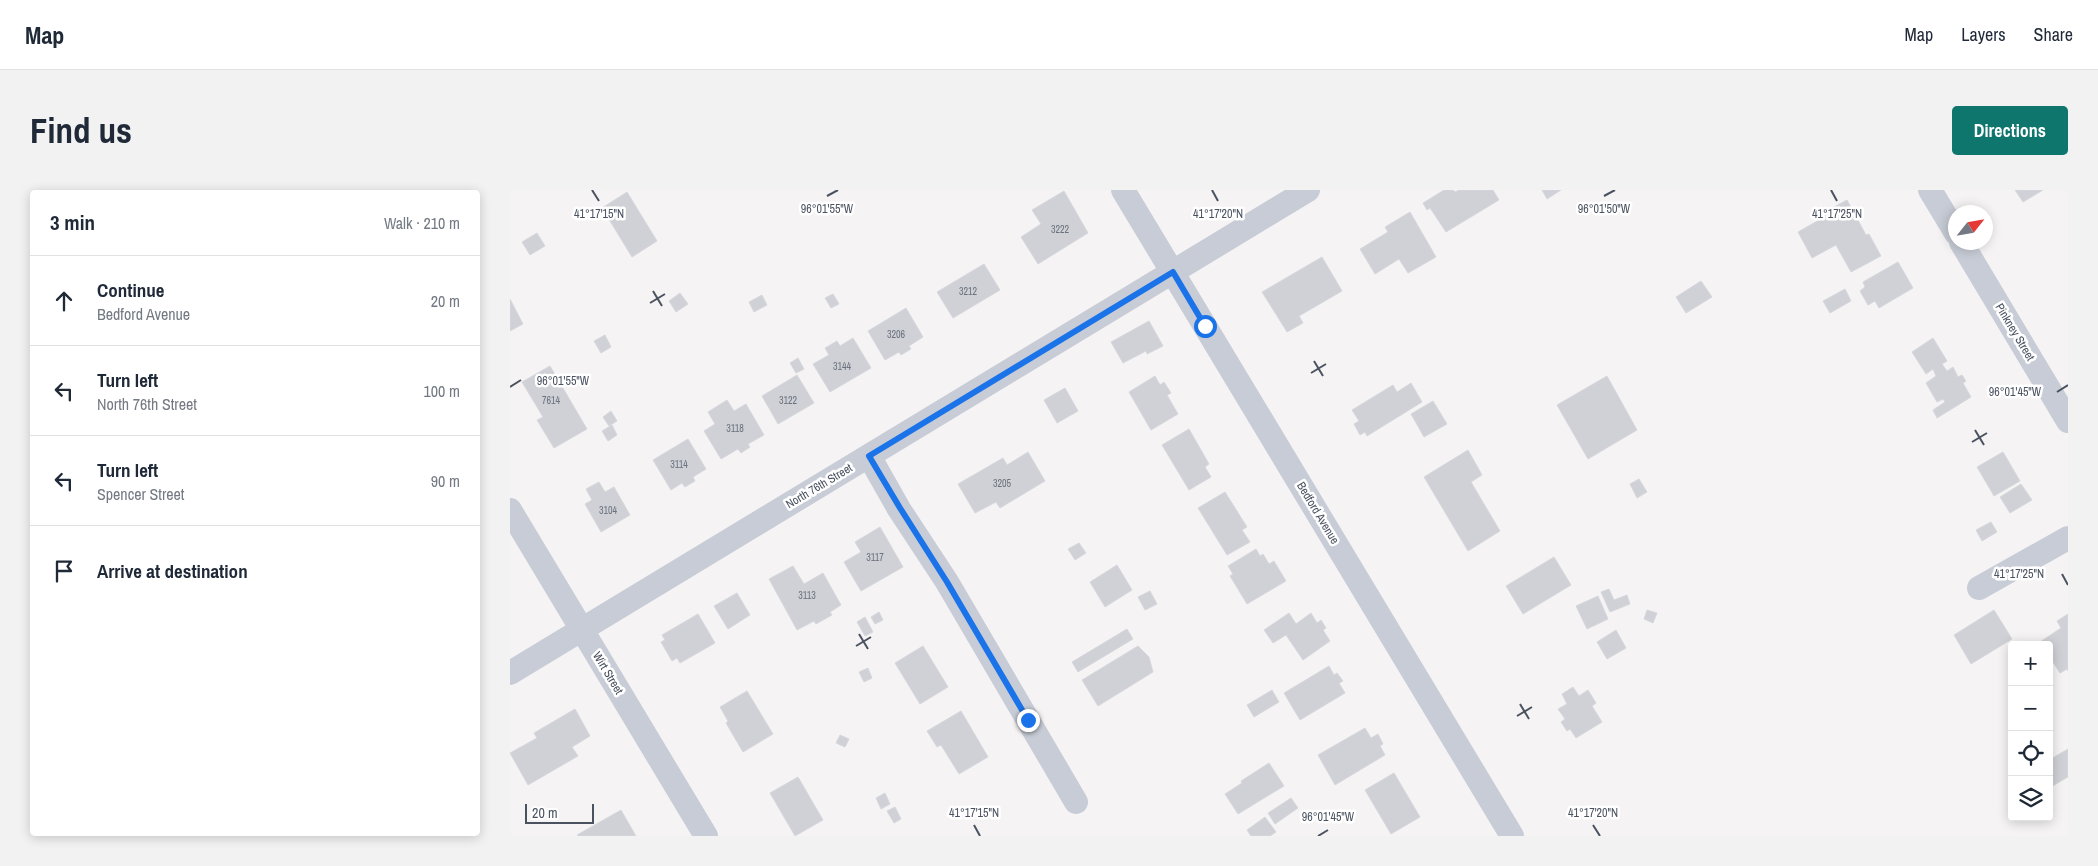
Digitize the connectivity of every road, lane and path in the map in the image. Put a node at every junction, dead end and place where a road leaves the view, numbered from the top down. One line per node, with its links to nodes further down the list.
1 (1123, 190): 6 (street, Bedford Avenue)
2 (1308, 190): 6 (street, North 76th Street)
3 (1930, 190): 4 (street)
4 (1948, 220)
5 (1966, 250): 7 (street, Pinkney Street)
6 (1173, 272): 8 (street, North 76th Street); 16 (street, Bedford Avenue)
7 (2068, 421)
8 (869, 456): 12 (street, North 76th Street); 14 (street)
9 (510, 510): 12 (street, Wirt Street)
10 (2068, 538): 11 (street)
11 (1979, 588)
12 (582, 630): 13 (street, North 76th Street); 15 (street, Wirt Street)
13 (510, 673)
14 (1076, 802)
15 (706, 836)
16 (1512, 836)

